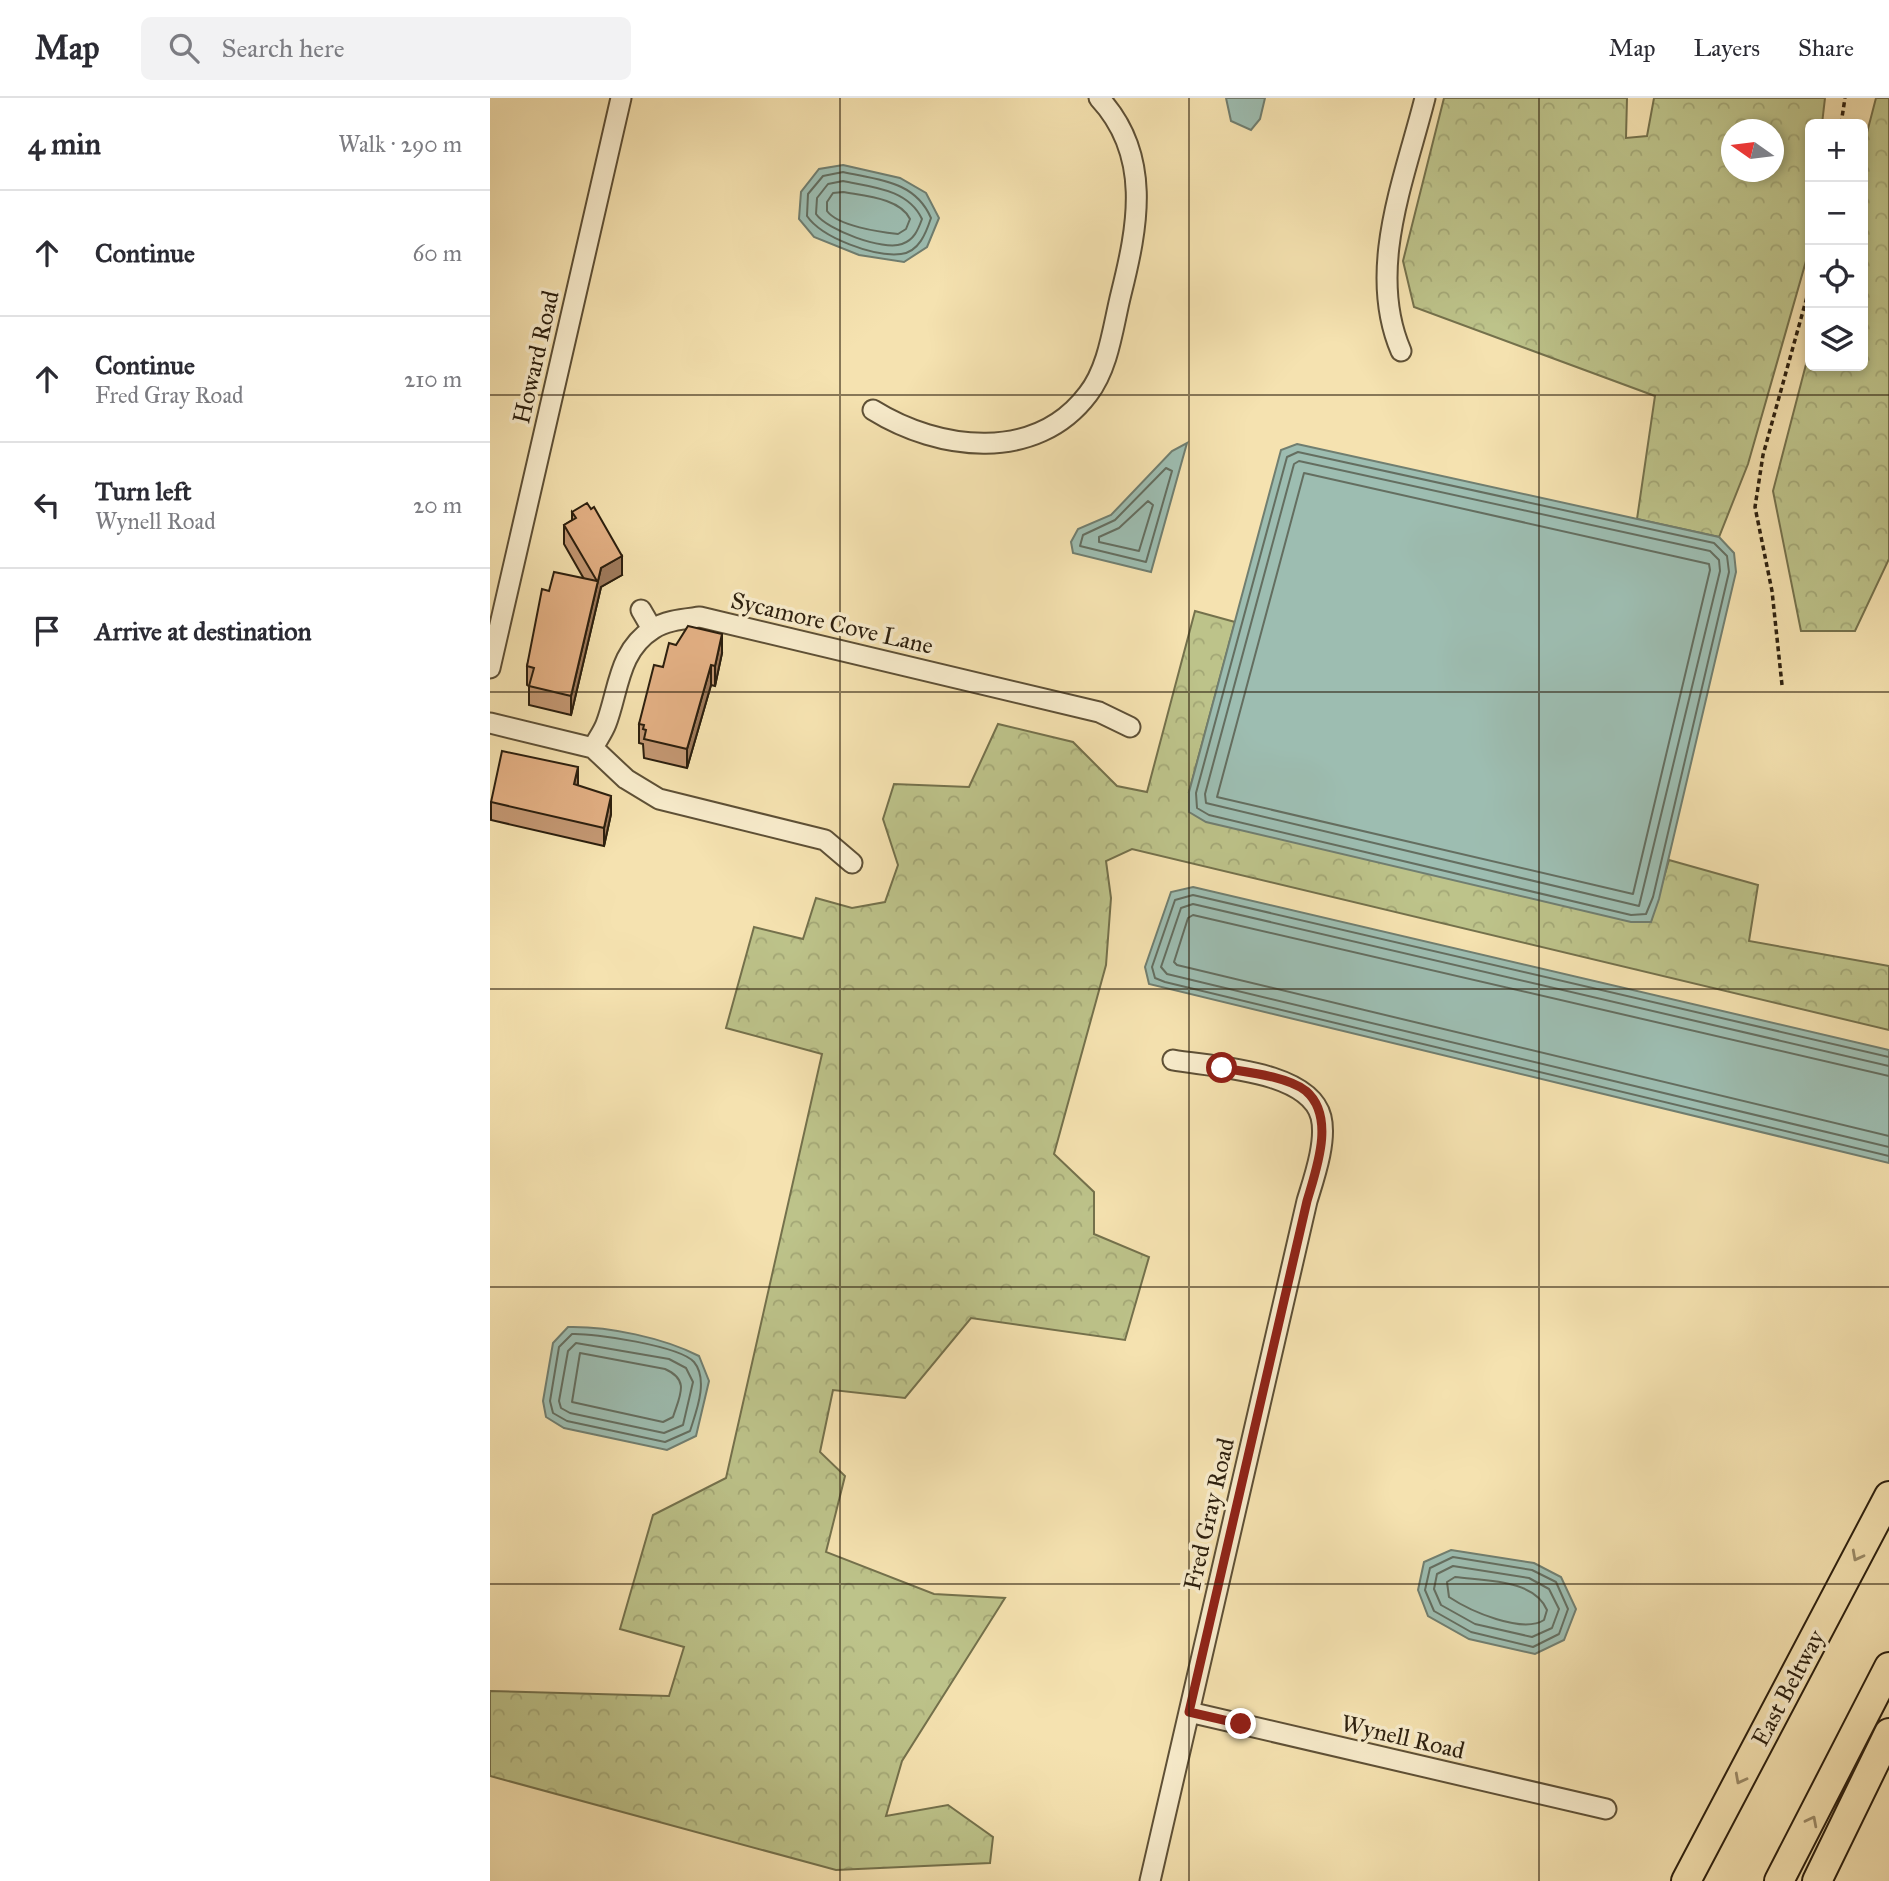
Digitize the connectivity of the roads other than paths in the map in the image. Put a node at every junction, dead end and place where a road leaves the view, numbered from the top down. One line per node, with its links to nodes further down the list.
1 (621, 98): 8 (street, Howard Road)
2 (1099, 98): 5 (street)
3 (1425, 98): 4 (street)
4 (1401, 351)
5 (873, 410)
6 (641, 610): 7 (street)
7 (652, 629): 10 (street, Sycamore Cove Lane); 11 (street)
8 (490, 667)
9 (490, 723): 11 (street)
10 (1130, 727)
11 (593, 748): 12 (street)
12 (852, 863)
13 (1173, 1060): 16 (street, Fred Gray Road)
14 (1889, 1496): 20 (highway, East Beltway, one-way to 20)
15 (1889, 1667): 21 (highway, one-way to 15)
16 (1189, 1712): 18 (street, Wynell Road); 19 (street, Fred Gray Road)
17 (1889, 1733): 22 (highway)
18 (1606, 1809)
19 (1150, 1881)
20 (1686, 1881)
21 (1779, 1881)
22 (1817, 1881)

